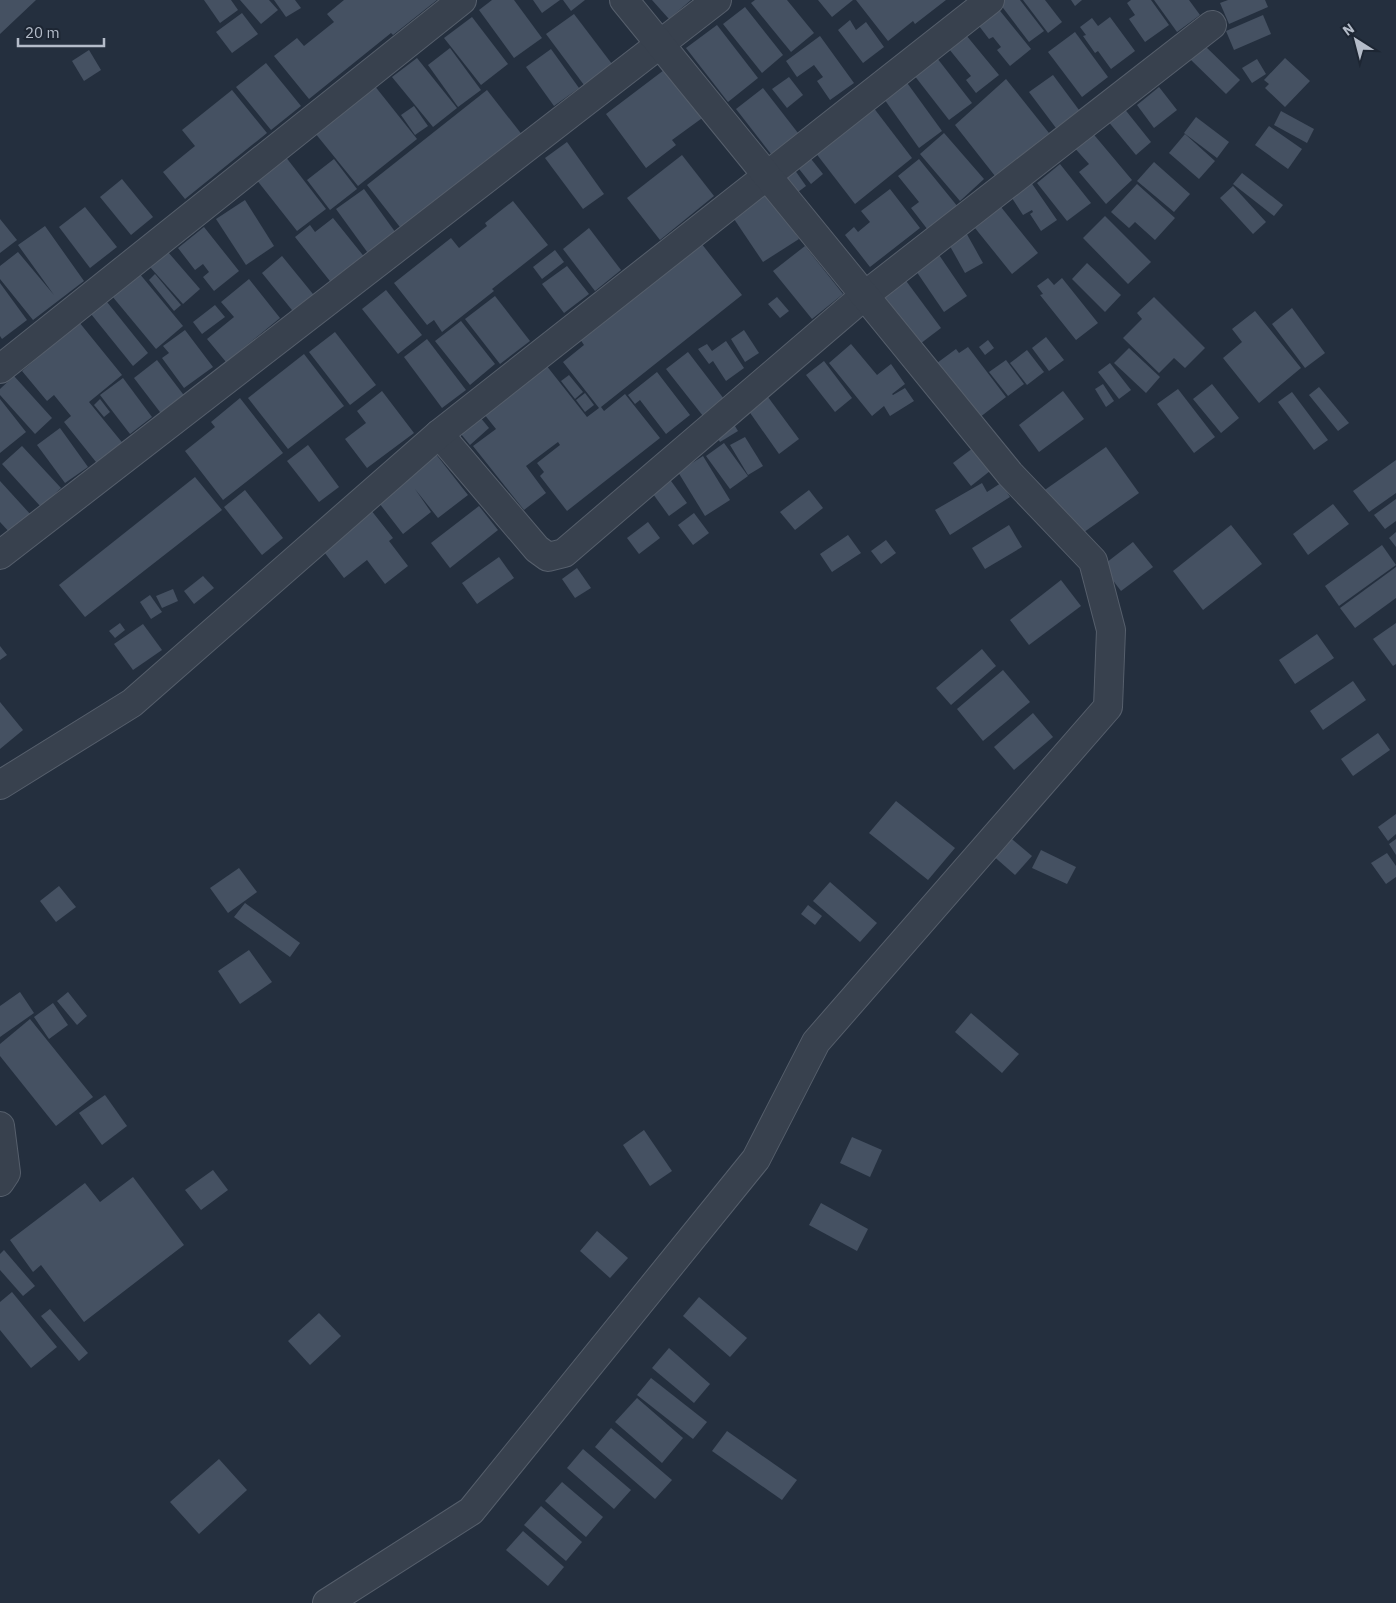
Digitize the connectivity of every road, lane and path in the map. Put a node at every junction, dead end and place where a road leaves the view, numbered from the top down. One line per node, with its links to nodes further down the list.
1 (462, 0): 9 (street)
2 (624, 0): 6 (street)
3 (717, 0): 6 (street)
4 (990, 0): 7 (street)
5 (1212, 25): 8 (street)
6 (659, 44): 7 (street); 11 (street)
7 (766, 175): 8 (street); 10 (street)
8 (864, 296): 10 (street); 15 (street)
9 (0, 369)
10 (440, 434): 12 (street)
11 (0, 555)
12 (0, 784)
13 (0, 1126): 14 (street)
14 (0, 1182)
15 (327, 1603)

